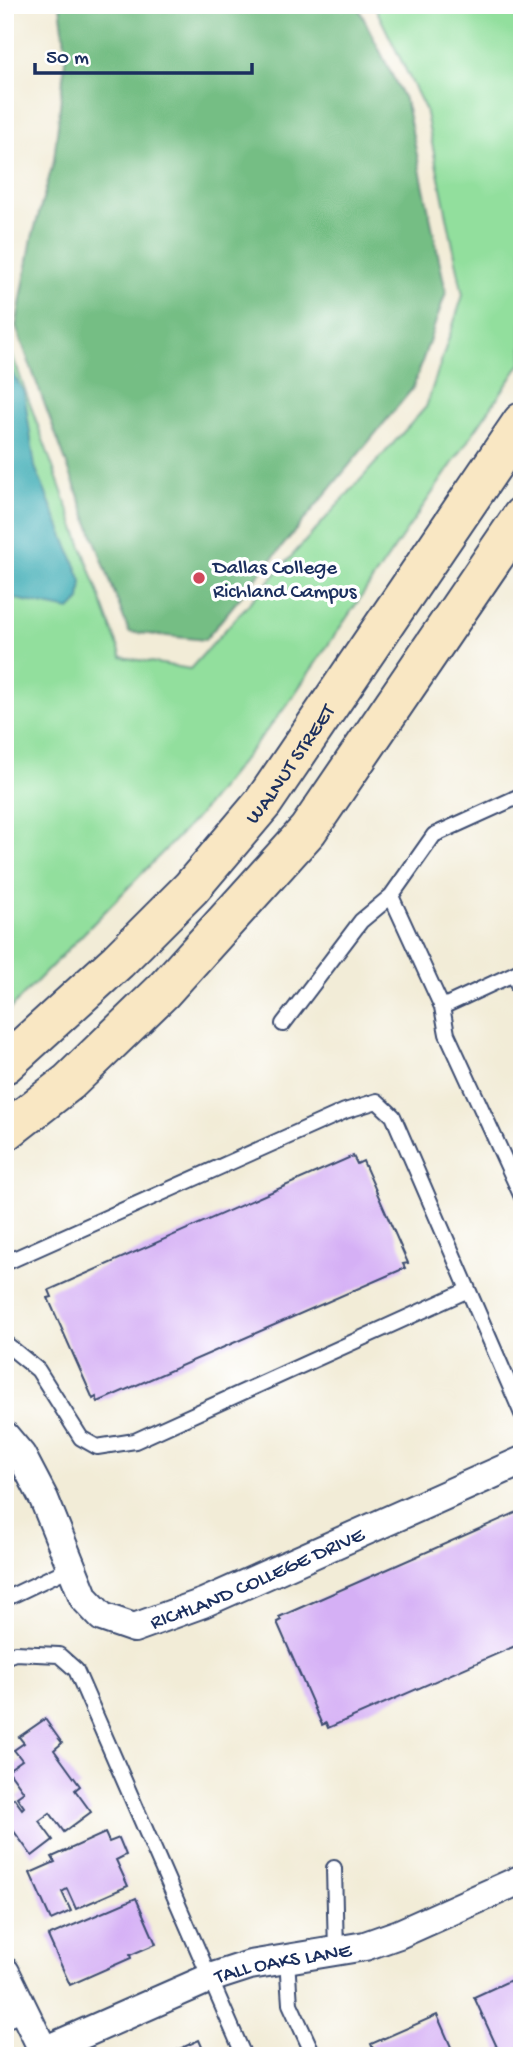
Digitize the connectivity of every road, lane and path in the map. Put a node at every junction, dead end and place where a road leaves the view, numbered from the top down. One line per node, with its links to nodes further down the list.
1 (522, 422): 9 (main road, WALNUT STREET)
2 (522, 516): 10 (main road)
3 (522, 795): 4 (lane)
4 (391, 896): 7 (lane); 8 (lane)
5 (518, 972): 6 (lane); 7 (lane)
6 (522, 996)
7 (442, 1007): 11 (lane)
8 (283, 1024)
9 (5, 1064)
10 (5, 1132)
11 (522, 1197)
12 (5, 1263): 13 (lane)
13 (468, 1290): 14 (lane); 15 (lane)
14 (5, 1342)
15 (522, 1414)
16 (5, 1436): 18 (street, RICHLAND COLLEGE DRIVE)
17 (522, 1461): 18 (street, RICHLAND COLLEGE DRIVE)
18 (70, 1569): 19 (lane)
19 (5, 1598)
20 (5, 1657): 26 (lane)
21 (334, 1868): 23 (lane)
22 (522, 1879): 23 (street, TALL OAKS LANE)
23 (336, 1953): 24 (street, TALL OAKS LANE)
24 (287, 1959): 26 (street, TALL OAKS LANE); 30 (lane)
25 (5, 1972): 27 (street)
26 (210, 1978): 28 (street, TALL OAKS LANE); 29 (lane)
27 (15, 2017): 28 (street)
28 (45, 2053)
29 (244, 2056)
30 (314, 2056)

